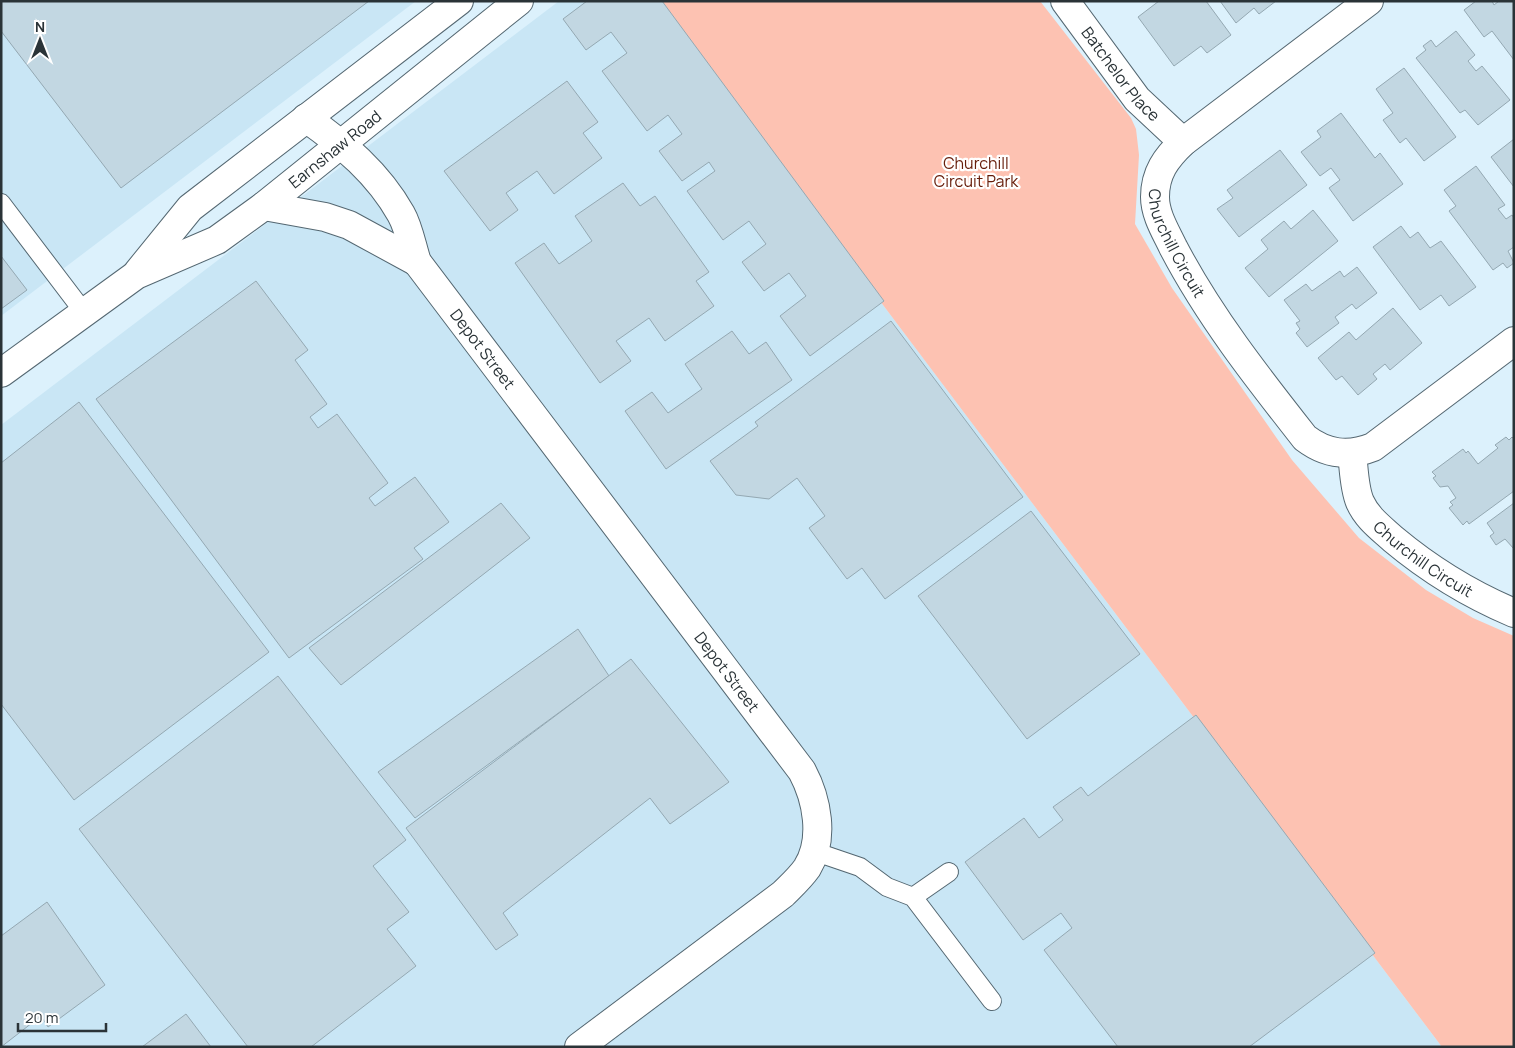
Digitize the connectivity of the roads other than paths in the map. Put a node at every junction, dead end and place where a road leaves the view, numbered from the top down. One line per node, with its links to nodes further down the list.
1 (459, 1): 5 (street, Earnshaw Road)
2 (519, 1): 7 (street, Earnshaw Road)
3 (1065, 1): 6 (street, Batchelor Place)
4 (1369, 1): 6 (street, Churchill Circuit)
5 (306, 118): 7 (street, Depot Street); 11 (street, Earnshaw Road)
6 (1183, 142): 15 (street, Churchill Circuit)
7 (342, 143): 9 (street, Earnshaw Road); 10 (street, Depot Street)
8 (1, 203): 12 (lane)
9 (264, 206): 10 (street, Depot Street); 11 (street, Earnshaw Road)
10 (417, 262): 17 (street, Depot Street)
11 (136, 275): 12 (street, Earnshaw Road)
12 (83, 311): 14 (street, Earnshaw Road)
13 (1514, 341): 15 (street, Churchill Circuit)
14 (1, 373)
15 (1352, 453): 16 (street, Churchill Circuit)
16 (1514, 613)
17 (813, 851): 19 (lane); 21 (street, Depot Street)
18 (949, 872): 19 (lane)
19 (913, 898): 20 (lane)
20 (992, 1001)
21 (579, 1047)

